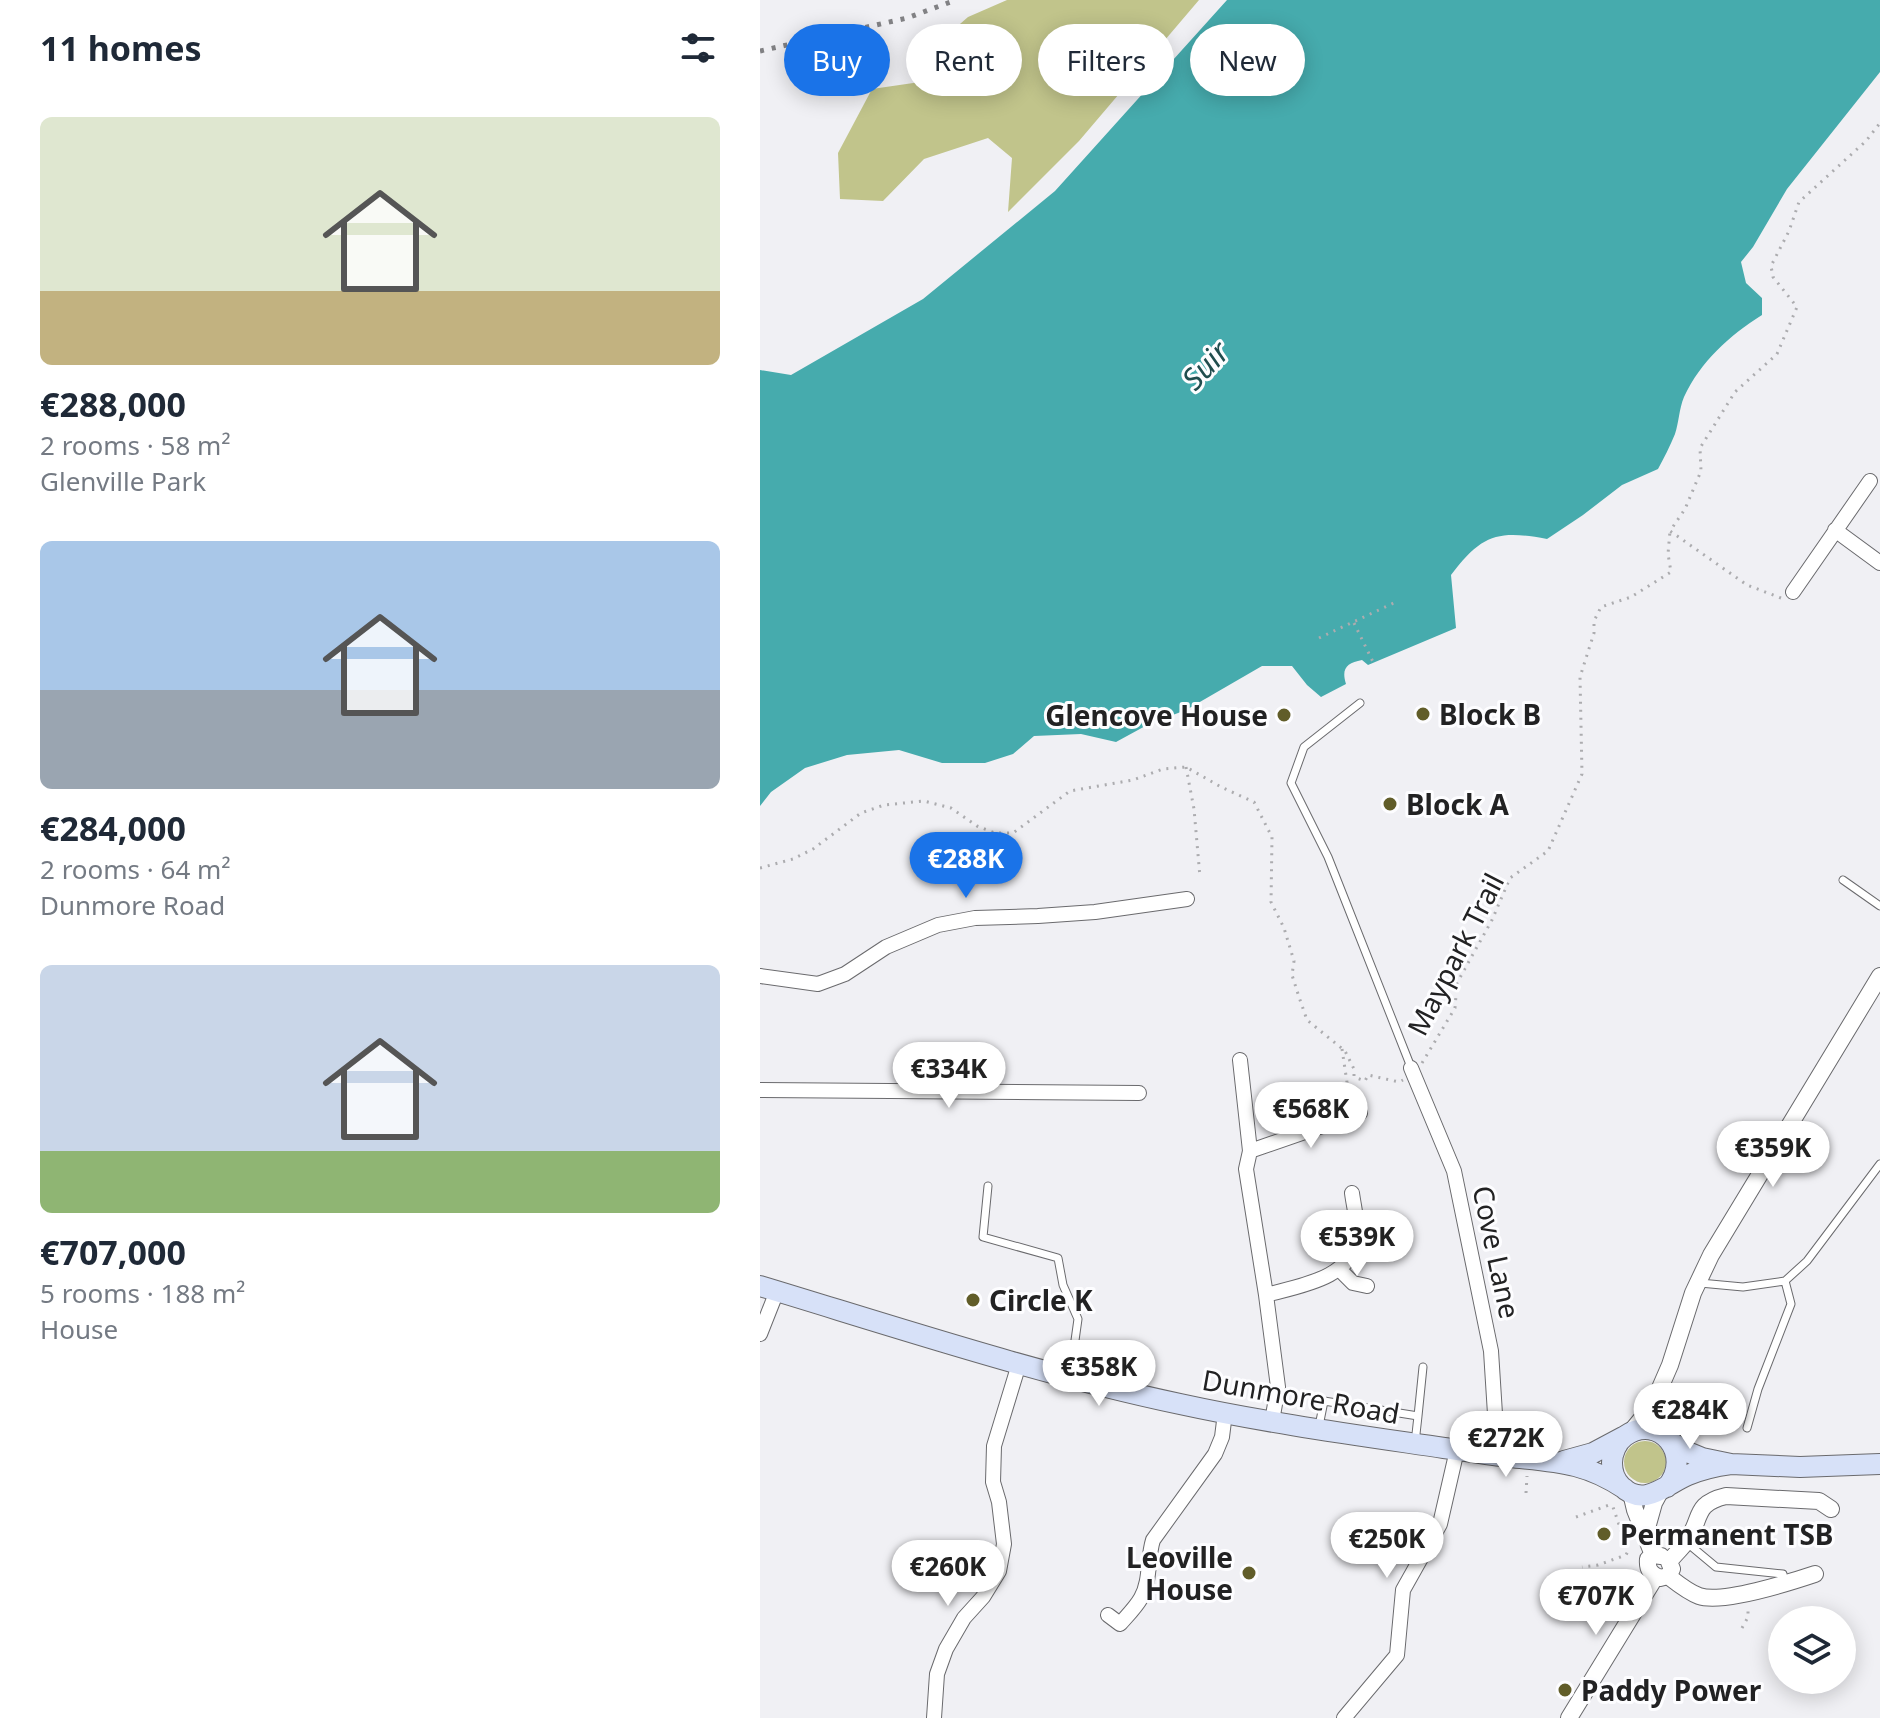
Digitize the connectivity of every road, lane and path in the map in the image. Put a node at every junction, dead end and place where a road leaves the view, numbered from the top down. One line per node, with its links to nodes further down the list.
1 (1880, 123): 4 (path)
2 (1870, 481): 3 (street)
3 (1835, 530): 5 (street); 6 (street)
4 (1670, 531): 6 (path); 22 (path, Maypark Trail)
5 (1880, 563)
6 (1793, 592)
7 (1398, 601): 8 (path)
8 (1354, 622): 9 (path); 10 (path)
9 (1319, 638)
10 (1375, 666)
11 (1360, 703): 22 (lane)
12 (1186, 767): 13 (path); 14 (path); 20 (path, Maypark Trail)
13 (760, 868)
14 (1200, 877)
15 (1843, 880): 17 (lane)
16 (1187, 899): 18 (street)
17 (1880, 906)
18 (760, 976)
19 (1880, 976): 33 (street)
20 (1342, 1049): 22 (path, Maypark Trail); 26 (path)
21 (1240, 1060): 27 (street)
22 (1413, 1072): 51 (street, Cove Lane)
23 (760, 1090): 24 (street)
24 (1139, 1093)
25 (1360, 1113): 26 (street)
26 (1340, 1120): 27 (street)
27 (1250, 1151): 36 (street)
28 (1880, 1164): 32 (lane)
29 (988, 1186): 40 (lane)
30 (1352, 1193): 31 (street)
31 (1339, 1269): 34 (street); 36 (street)
32 (1785, 1281): 33 (lane); 45 (lane)
33 (1698, 1283): 41 (street)
34 (1367, 1286)
35 (768, 1289): 37 (street); 38 (main road, Dunmore Road)
36 (1266, 1295): 44 (street)
37 (760, 1334)
38 (1019, 1364): 40 (main road, Dunmore Road); 68 (street)
39 (1423, 1367): 43 (lane)
40 (1070, 1378): 42 (main road, Dunmore Road)
41 (1657, 1395): 47 (street); 48 (street)
42 (1225, 1413): 44 (main road, Dunmore Road); 66 (street)
43 (1418, 1416): 46 (lane); 49 (lane)
44 (1272, 1421): 46 (main road, Dunmore Road)
45 (1747, 1428)
46 (1319, 1429): 49 (main road, Dunmore Road)
47 (1626, 1436): 48 (main road); 52 (main road, Dunmore Road); 56 (main road)
48 (1668, 1439): 53 (main road); 55 (main road)
49 (1415, 1444): 50 (main road, Dunmore Road)
50 (1457, 1450): 51 (main road, Dunmore Road); 69 (street)
51 (1490, 1455): 52 (main road, Dunmore Road)
52 (1560, 1461): 56 (main road, Dunmore Road)
53 (1731, 1464): 54 (main road); 55 (main road)
54 (1880, 1464)
55 (1664, 1489): 56 (main road); 59 (street)
56 (1628, 1491): 59 (street)
57 (1831, 1509): 60 (street)
58 (1576, 1517): 61 (path)
59 (1645, 1535): 62 (street)
60 (1686, 1542): 62 (street); 64 (lane)
61 (1582, 1567)
62 (1661, 1567): 65 (street); 70 (street)
63 (1815, 1574): 64 (street)
64 (1785, 1583): 65 (street)
65 (1745, 1593): 67 (path)
66 (1108, 1615)
67 (1742, 1628)
68 (934, 1718)
69 (1344, 1718)
70 (1569, 1718)

